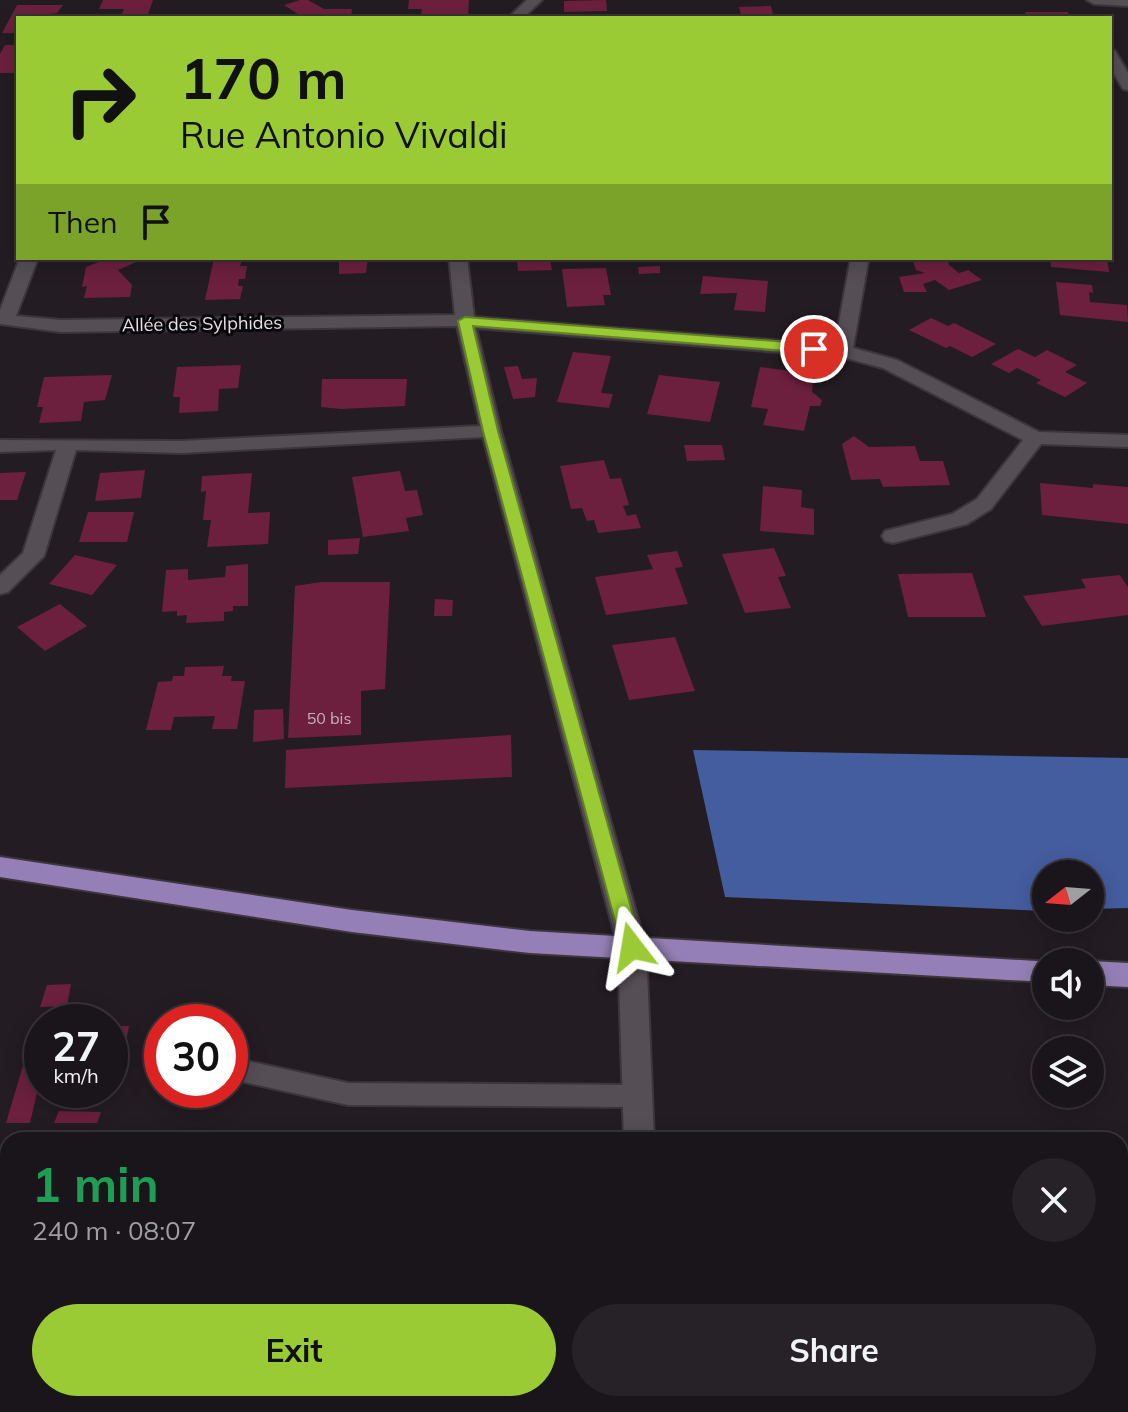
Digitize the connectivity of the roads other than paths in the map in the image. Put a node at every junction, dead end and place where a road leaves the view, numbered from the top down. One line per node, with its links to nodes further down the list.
1 (535, 0): 5 (street)
2 (1094, 0): 3 (street)
3 (1100, 0): 4 (street)
4 (1128, 2)
5 (517, 16)
6 (1112, 58): 7 (street)
7 (1128, 86)
8 (28, 260): 11 (street, Allée des Sylphides)
9 (458, 260): 12 (street)
10 (858, 260): 13 (street)
11 (3, 320): 12 (street, Allée des Sylphides)
12 (465, 321): 13 (street, Allée des Sylphides); 14 (street)
13 (843, 351): 15 (street, Allée des Sylphides)
14 (491, 431): 17 (street); 22 (street)
15 (1035, 438): 16 (street); 19 (street)
16 (1128, 441)
17 (68, 444): 18 (street); 20 (street)
18 (0, 446)
19 (893, 536)
20 (0, 587)
21 (0, 867): 22 (main road)
22 (632, 947): 23 (main road); 27 (street)
23 (1032, 970)
24 (1104, 974): 25 (main road)
25 (1128, 975)
26 (248, 1072): 27 (lane)
27 (637, 1096): 28 (street)
28 (639, 1132)

